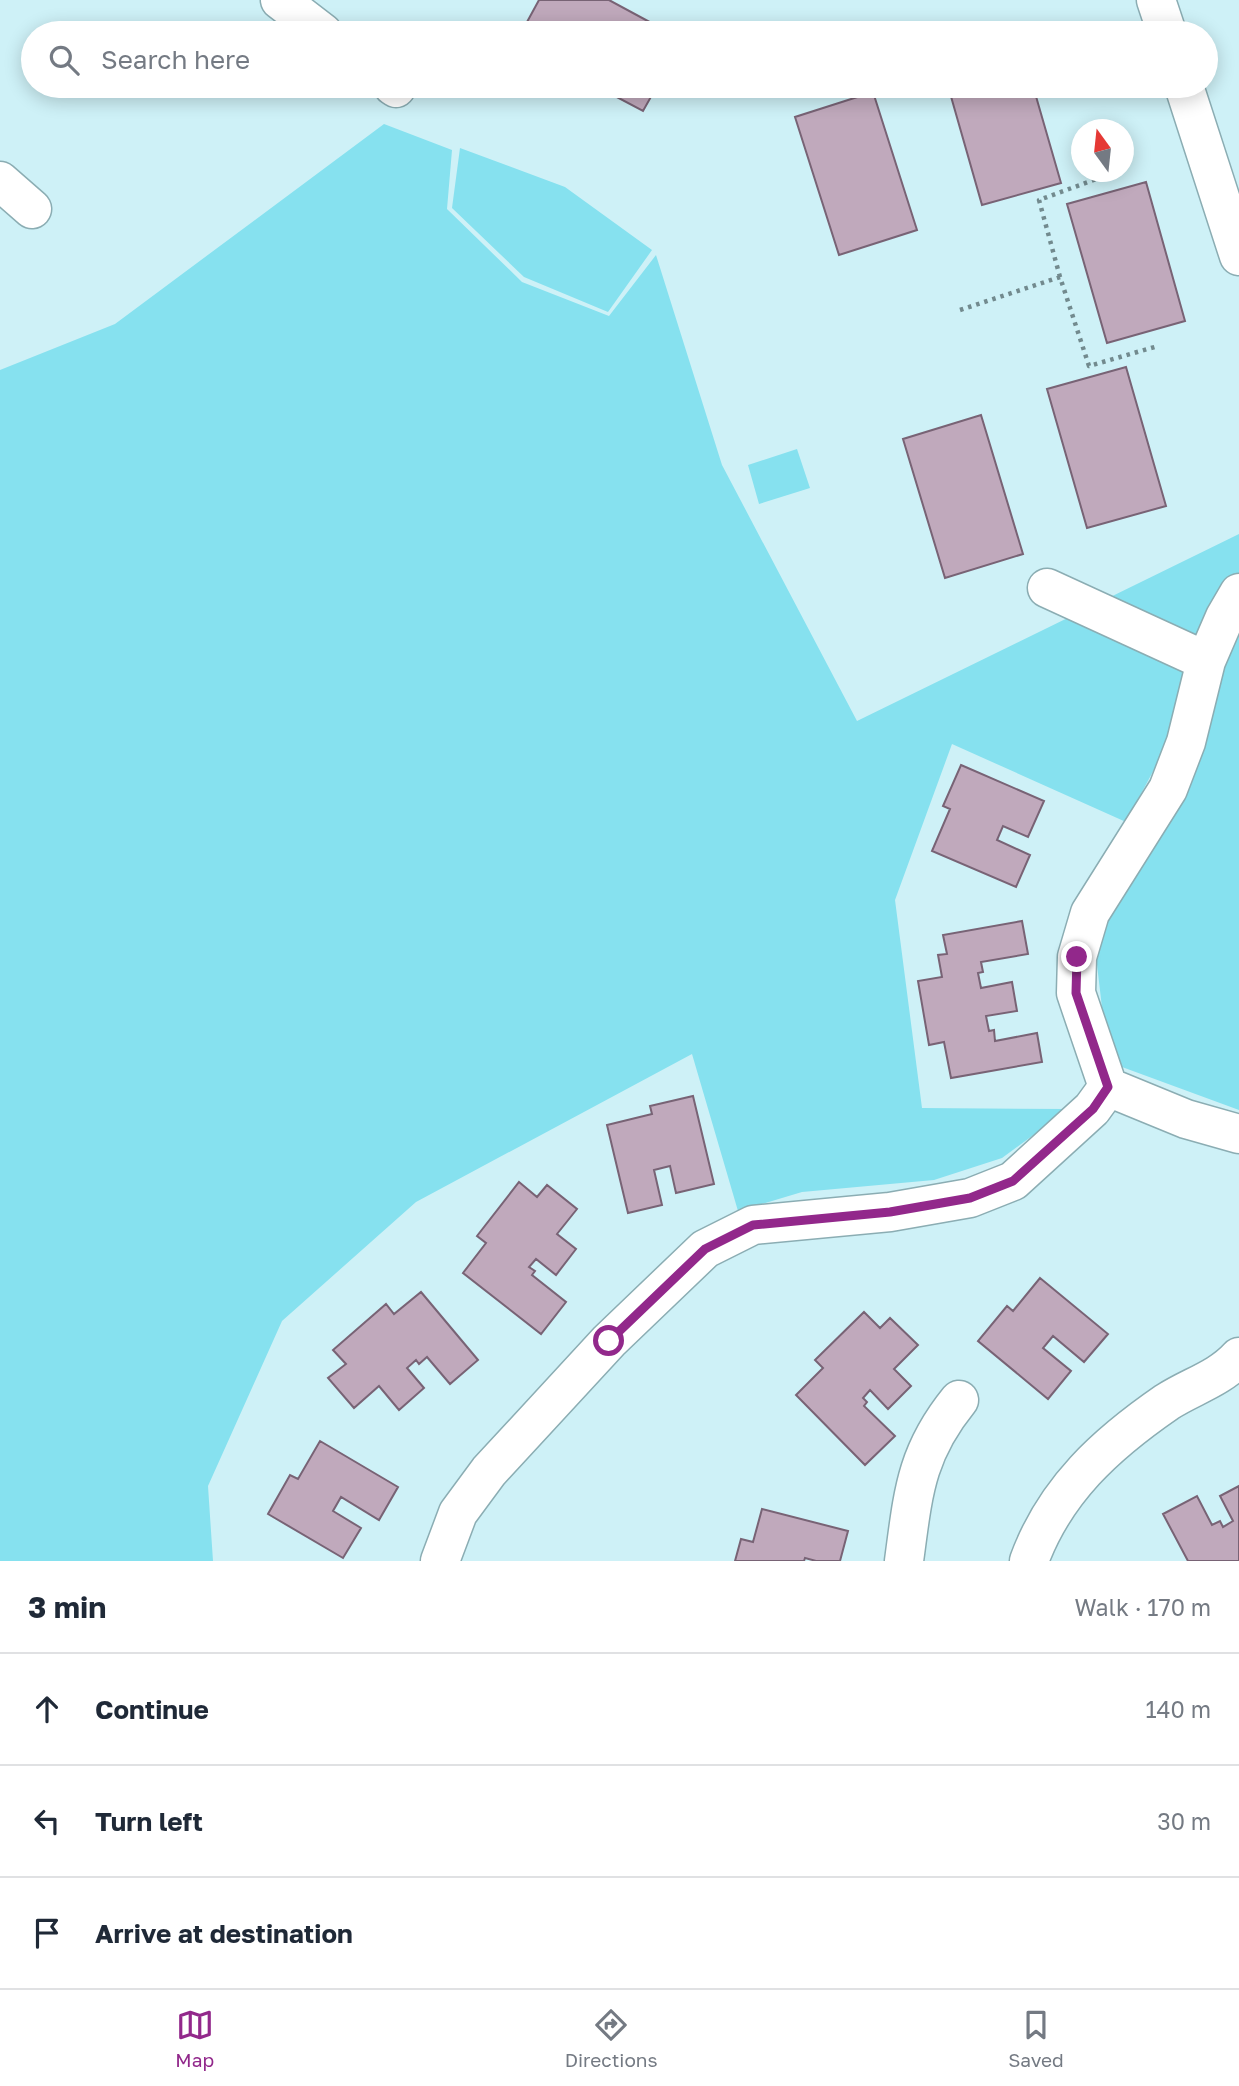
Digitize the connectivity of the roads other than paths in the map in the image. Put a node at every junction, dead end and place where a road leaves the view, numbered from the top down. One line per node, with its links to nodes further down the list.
1 (280, 0): 3 (street)
2 (1156, 0): 4 (street)
3 (308, 21)
4 (1163, 21)
5 (1188, 98): 8 (street)
6 (0, 181): 7 (street)
7 (32, 209)
8 (1239, 256)
9 (1047, 588): 11 (street)
10 (1239, 593): 11 (street)
11 (1206, 661): 12 (street)
12 (1108, 1087): 13 (street); 16 (street)
13 (1239, 1134)
14 (1239, 1357): 18 (street)
15 (959, 1400): 17 (street)
16 (440, 1561)
17 (904, 1561)
18 (1029, 1561)

